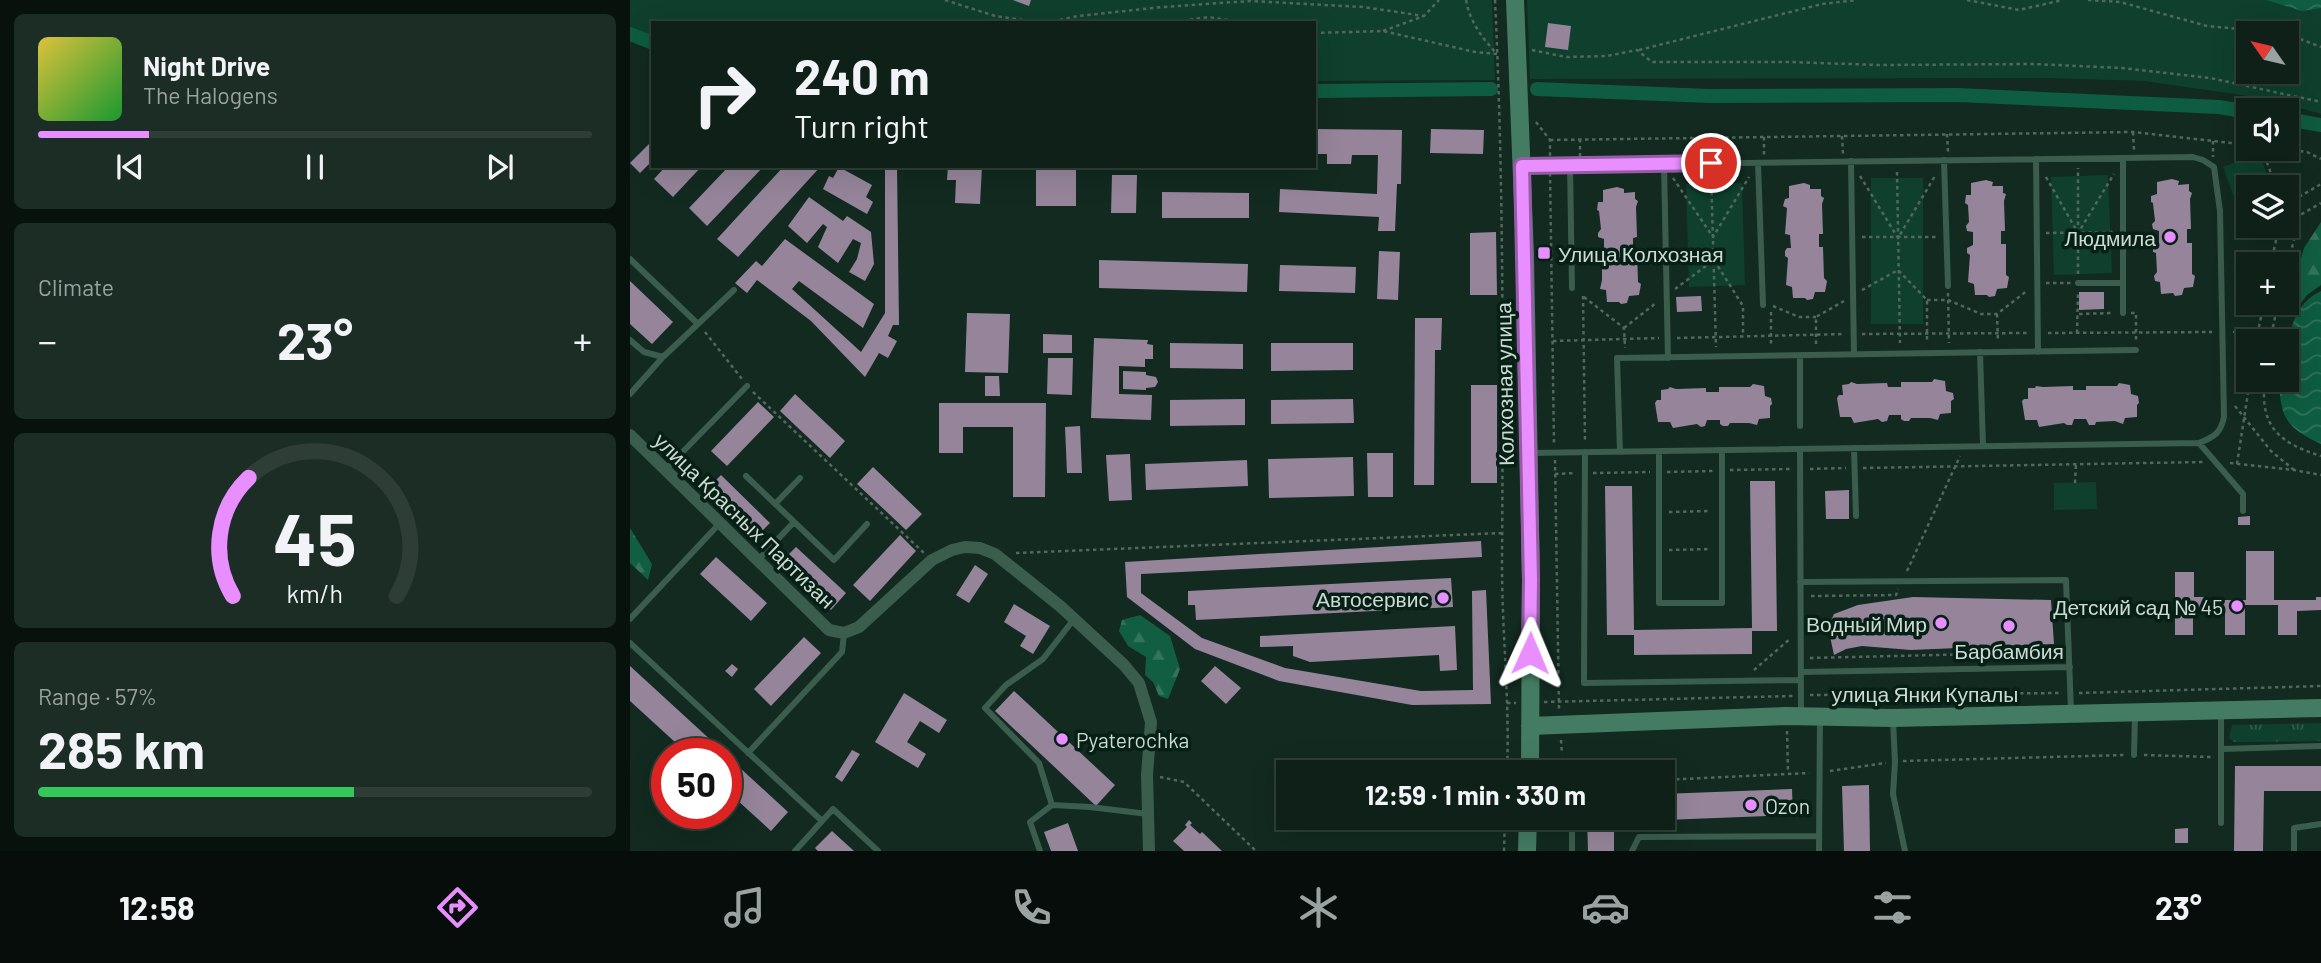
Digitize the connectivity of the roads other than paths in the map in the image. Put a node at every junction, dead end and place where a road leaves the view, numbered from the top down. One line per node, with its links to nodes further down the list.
1 (1515, 0): 9 (main road, Колхозная улица)
2 (2123, 158): 3 (lane); 12 (lane); 31 (lane)
3 (2036, 159): 4 (lane); 22 (lane)
4 (1947, 160): 5 (lane); 13 (lane)
5 (1852, 161): 6 (lane); 24 (lane)
6 (1761, 162): 7 (lane); 16 (lane)
7 (1664, 164): 8 (lane); 26 (lane)
8 (1570, 165): 9 (lane); 14 (lane)
9 (1522, 166): 39 (main road, Колхозная улица)
10 (630, 259): 18 (lane)
11 (2078, 283): 12 (lane)
12 (2123, 283): 17 (lane)
13 (1948, 286)
14 (1572, 288)
15 (734, 289): 18 (lane)
16 (1763, 305)
17 (2123, 313)
18 (698, 324): 25 (lane)
19 (630, 340): 25 (lane)
20 (2136, 350): 22 (lane)
21 (1980, 352): 22 (lane); 24 (lane); 32 (lane)
22 (2038, 352)
23 (1800, 355): 24 (lane); 26 (lane); 29 (lane)
24 (1854, 355)
25 (663, 357): 28 (lane)
26 (1668, 358): 38 (lane)
27 (747, 386): 40 (lane)
28 (630, 394)
29 (1800, 426)
30 (630, 435): 40 (street, улица Красных Партизан)
31 (2199, 443): 32 (lane); 44 (lane)
32 (1983, 446): 33 (lane)
33 (1854, 448): 34 (lane); 45 (lane)
34 (1800, 449): 35 (lane); 50 (lane)
35 (1722, 450): 36 (lane); 36 (lane)
36 (1658, 451): 38 (lane)
37 (1585, 452): 38 (lane); 39 (lane); 56 (lane)
38 (1620, 452)
39 (1528, 453): 64 (main road, Колхозная улица)
40 (666, 470): 47 (street, улица Красных Партизан)
41 (746, 476): 43 (lane)
42 (800, 478): 43 (lane)
43 (775, 504): 46 (lane)
44 (2243, 511)
45 (1856, 516)
46 (794, 522): 48 (lane); 49 (lane)
47 (720, 523): 49 (street, улица Красных Партизан); 51 (lane)
48 (867, 524)
49 (758, 560): 53 (street, улица Красных Партизан)
50 (1800, 582): 55 (lane); 56 (lane)
51 (630, 619)
52 (1074, 619): 53 (street, улица Красных Партизан); 70 (lane); 71 (street, улица Красных Партизан)
53 (844, 633): 67 (lane)
54 (630, 643): 67 (lane)
55 (2070, 667): 56 (lane); 60 (lane)
56 (1801, 676): 61 (lane)
57 (2321, 708): 58 (main road, улица Янки Купалы)
58 (2221, 711): 59 (main road, улица Янки Купалы); 66 (lane)
59 (2135, 713): 60 (main road, улица Янки Купалы); 68 (lane)
60 (2071, 714): 63 (main road, улица Янки Купалы)
61 (1794, 716): 62 (main road, улица Янки Купалы); 64 (main road, улица Янки Купалы)
62 (1819, 716): 63 (main road, улица Янки Купалы); 77 (lane)
63 (1893, 718): 87 (lane)
64 (1530, 726): 69 (main road, Колхозная улица)
65 (2321, 746): 66 (lane)
66 (2221, 749): 73 (lane)
67 (748, 753): 72 (lane)
68 (2134, 755)
69 (1530, 760)
70 (1052, 805): 71 (lane); 81 (lane)
71 (1148, 814): 78 (street, улица Красных Партизан)
72 (822, 821): 79 (lane); 80 (lane)
73 (2221, 823)
74 (2321, 824): 88 (lane)
75 (1528, 830): 83 (main road)
76 (1572, 830): 84 (lane)
77 (1819, 836): 85 (lane); 86 (lane)
78 (1149, 846): 82 (lane)
79 (795, 851)
80 (878, 851)
81 (1040, 851)
82 (1158, 851)
83 (1527, 851)
84 (1573, 851)
85 (1632, 851)
86 (1819, 851)
87 (1905, 851)
88 (2294, 851)

